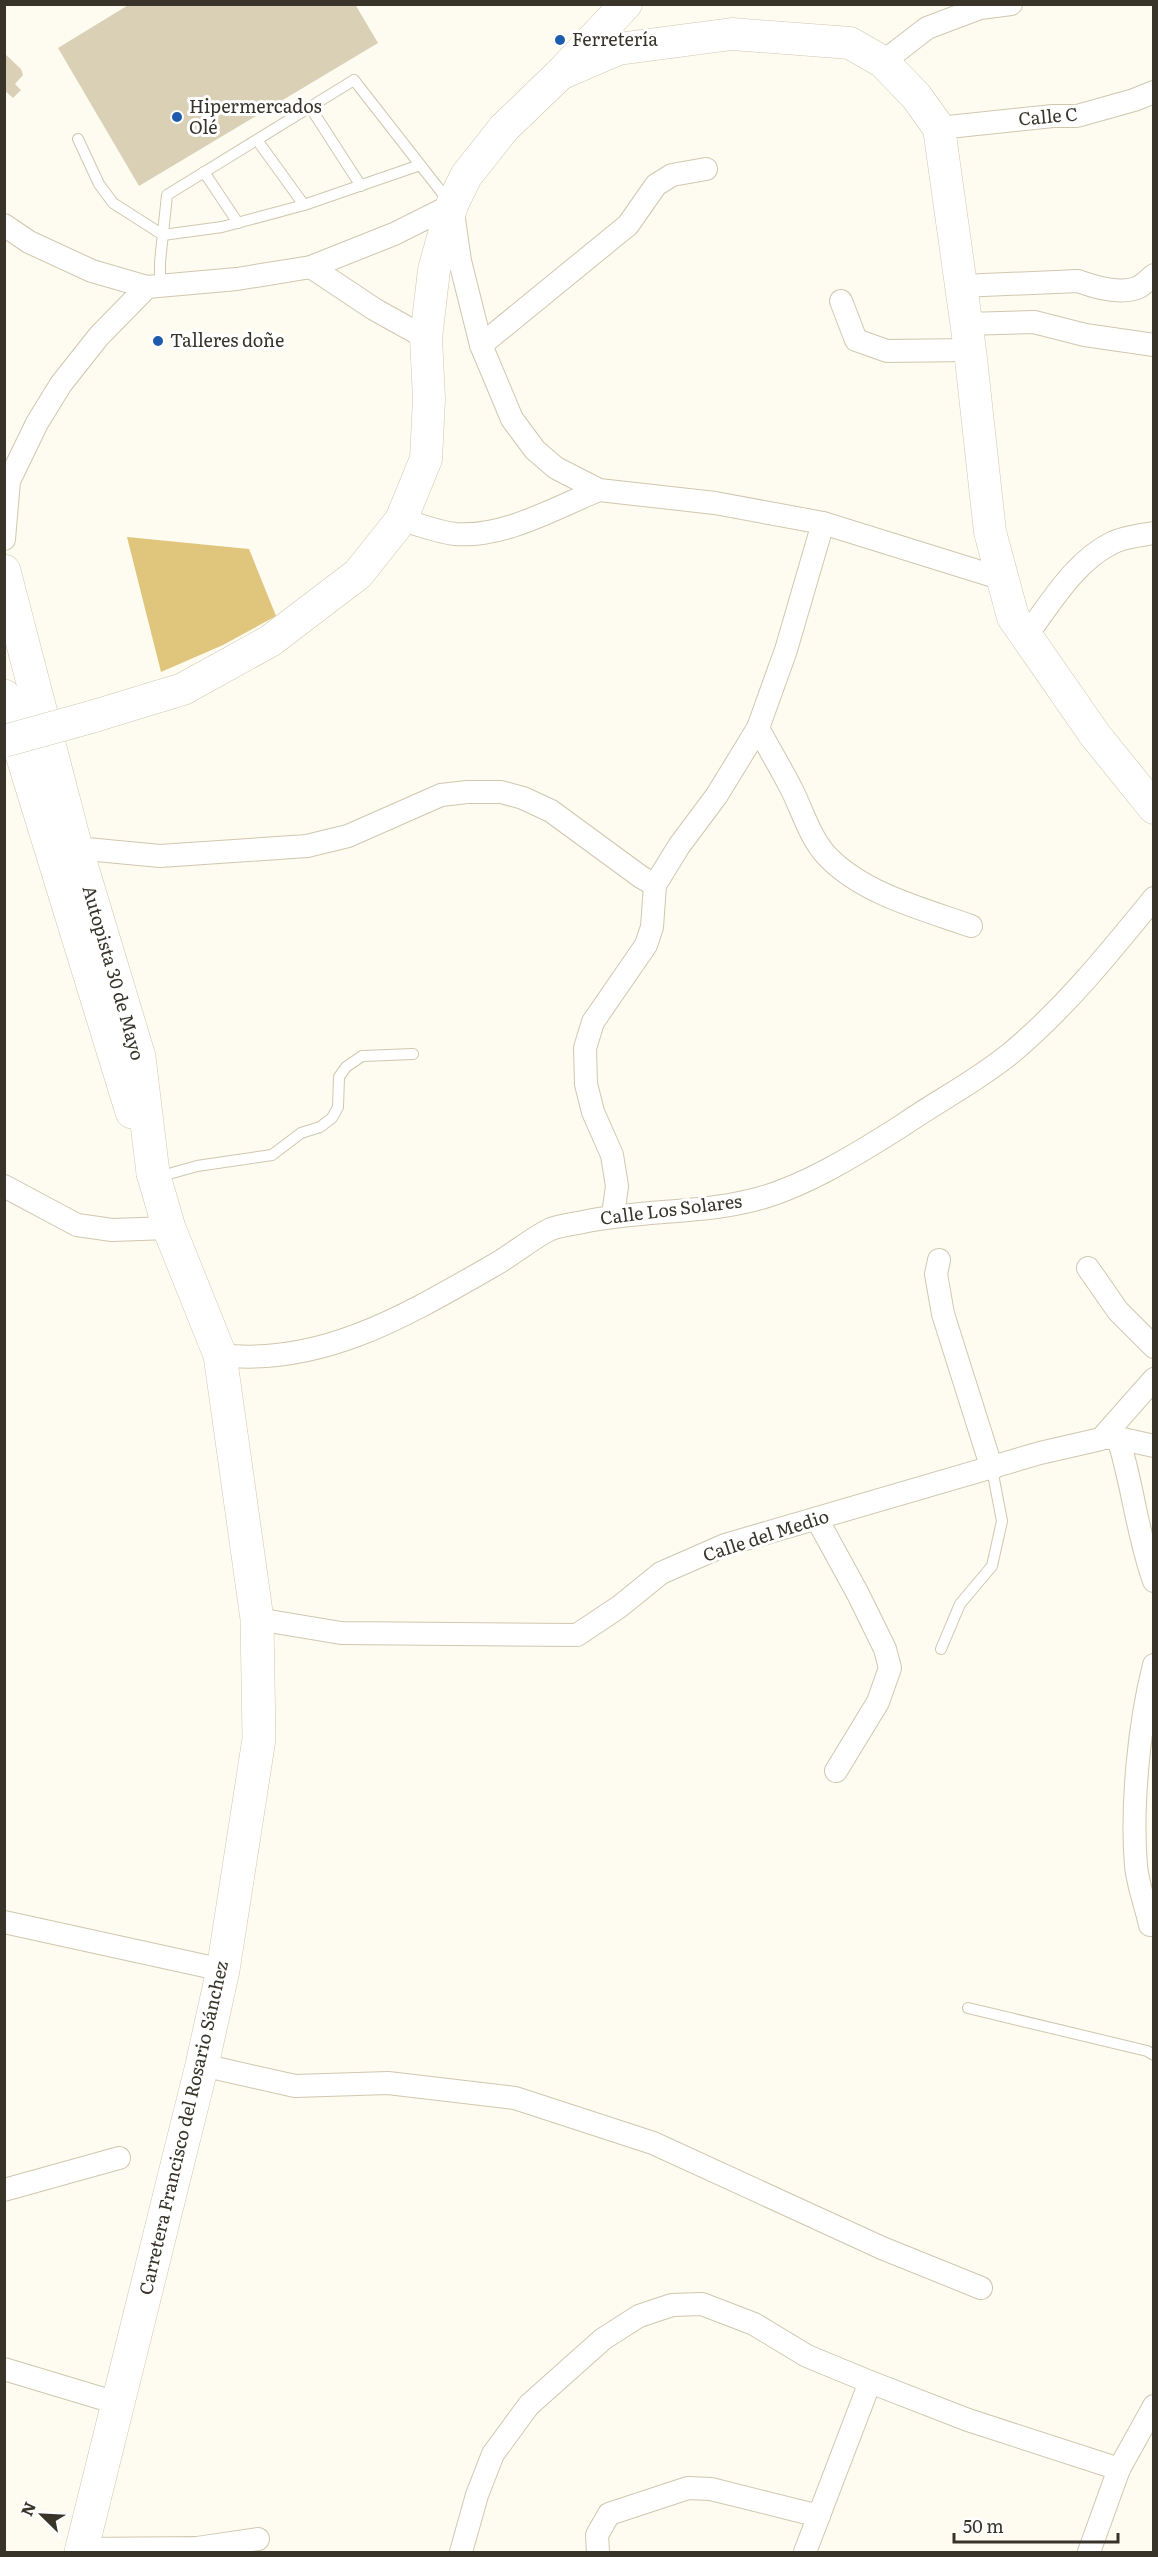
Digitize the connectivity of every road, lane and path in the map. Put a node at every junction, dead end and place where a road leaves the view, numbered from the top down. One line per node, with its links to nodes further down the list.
1 (626, 4): 4 (main road)
2 (1011, 4): 3 (street)
3 (883, 62): 4 (main road); 7 (main road)
4 (561, 74): 15 (main road)
5 (1154, 92): 7 (street, Calle C)
6 (310, 107): 9 (lane); 10 (lane); 13 (lane)
7 (939, 128): 22 (main road)
8 (78, 139): 18 (lane)
9 (257, 140): 12 (lane); 14 (lane)
10 (420, 165): 13 (lane); 15 (lane)
11 (706, 169): 26 (street)
12 (204, 172): 16 (lane); 18 (lane)
13 (361, 186): 14 (lane)
14 (304, 205): 16 (lane)
15 (452, 205): 19 (street); 25 (main road); 26 (street)
16 (238, 223): 18 (lane)
17 (4, 225): 21 (street)
18 (163, 235): 21 (lane)
19 (310, 267): 21 (street); 25 (street)
20 (1154, 274): 22 (street)
21 (154, 286): 32 (street)
22 (961, 286): 24 (main road)
23 (841, 301): 24 (street)
24 (968, 337): 27 (street); 34 (main road)
25 (426, 338): 29 (main road)
26 (481, 345): 28 (street)
27 (1154, 345)
28 (599, 490): 29 (street); 30 (street)
29 (401, 520): 38 (main road, bridge)
30 (823, 523): 34 (street); 37 (street)
31 (1154, 533): 35 (street)
32 (4, 539)
33 (4, 571): 40 (main road, Autopista 30 de Mayo)
34 (1003, 579): 35 (main road)
35 (1026, 636): 39 (main road)
36 (4, 696): 45 (main road, Autopista 30 de Mayo)
37 (758, 728): 41 (street); 43 (street)
38 (4, 741)
39 (1154, 808)
40 (76, 848): 41 (street); 45 (main road, Autopista 30 de Mayo)
41 (655, 885): 47 (street)
42 (1154, 898): 47 (street, Calle Los Solares)
43 (970, 926)
44 (413, 1054): 45 (lane)
45 (154, 1175): 48 (main road, Carretera Francisco del Rosario Sánchez)
46 (4, 1186): 48 (street)
47 (613, 1215): 52 (street, Calle Los Solares)
48 (169, 1228): 52 (main road, Carretera Francisco del Rosario Sánchez)
49 (939, 1260): 56 (street)
50 (1088, 1268): 51 (street)
51 (1154, 1347)
52 (220, 1355): 59 (main road, Carretera Francisco del Rosario Sánchez)
53 (1154, 1379): 54 (street)
54 (1109, 1438): 55 (street); 56 (street, Calle del Medio); 58 (street)
55 (1154, 1446)
56 (992, 1469): 57 (street, Calle del Medio); 60 (lane)
57 (817, 1519): 59 (street, Calle del Medio); 62 (street)
58 (1154, 1581)
59 (257, 1619): 65 (main road, Carretera Francisco del Rosario Sánchez)
60 (941, 1649)
61 (1154, 1665): 64 (street)
62 (836, 1771)
63 (4, 1922): 65 (street)
64 (1150, 1925)
65 (223, 1970): 68 (main road, Carretera Francisco del Rosario Sánchez)
66 (968, 2008): 67 (lane)
67 (1154, 2055)
68 (202, 2065): 71 (street); 74 (main road, Carretera Francisco del Rosario Sánchez)
69 (119, 2158): 70 (street)
70 (4, 2190)
71 (981, 2288)
72 (4, 2369): 74 (street)
73 (870, 2382): 76 (street); 77 (street); 80 (street)
74 (117, 2403): 79 (main road, Carretera Francisco del Rosario Sánchez)
75 (1154, 2406): 76 (street)
76 (1119, 2469): 83 (street)
77 (819, 2516): 81 (street); 82 (street)
78 (258, 2539): 79 (street)
79 (81, 2551)
80 (461, 2553)
81 (598, 2553)
82 (805, 2553)
83 (1089, 2553)

